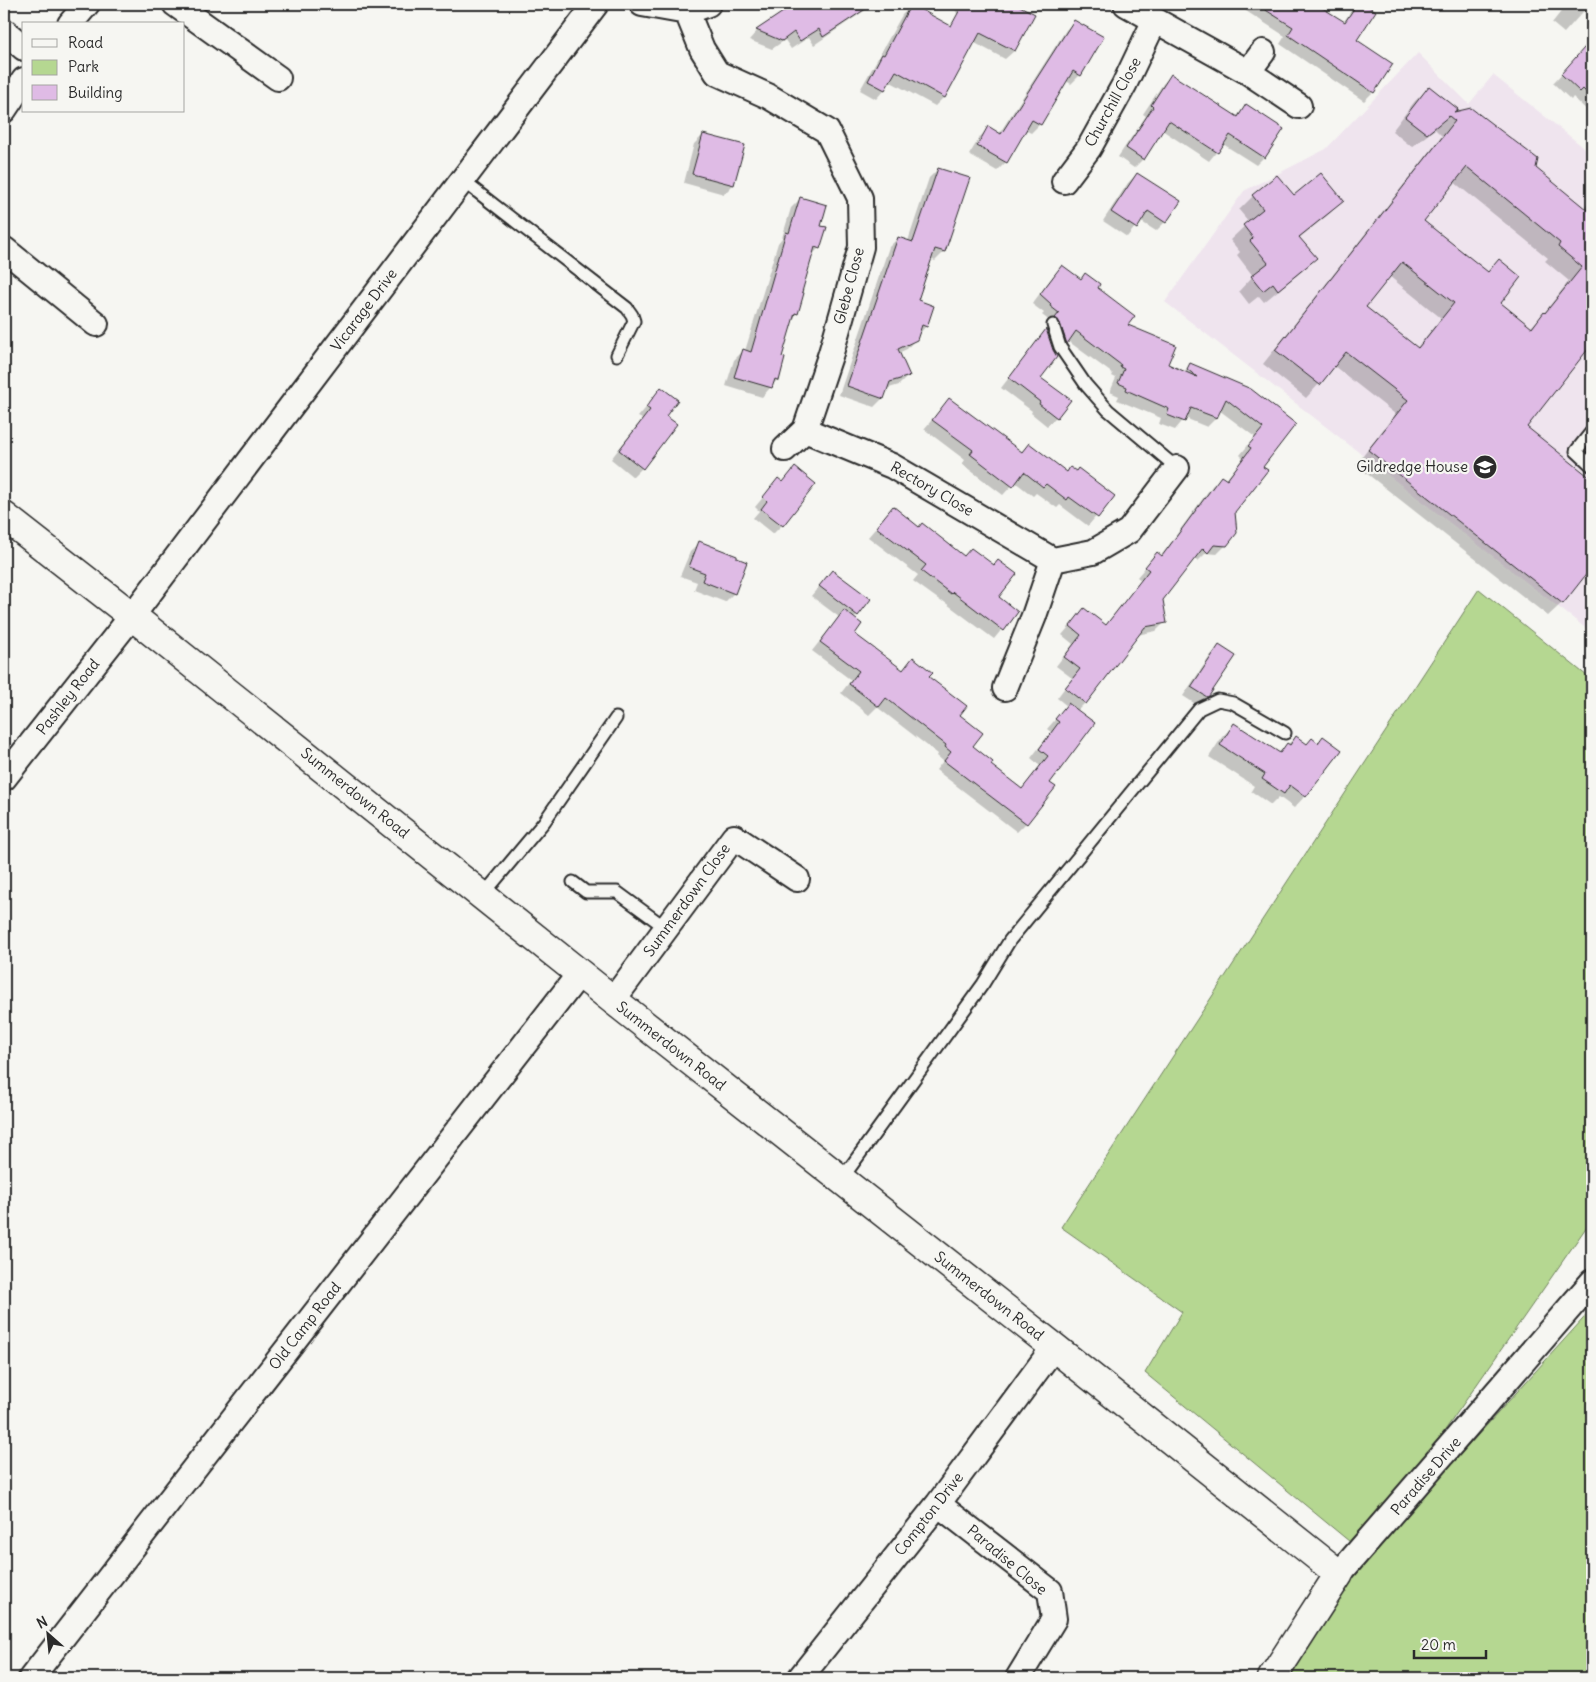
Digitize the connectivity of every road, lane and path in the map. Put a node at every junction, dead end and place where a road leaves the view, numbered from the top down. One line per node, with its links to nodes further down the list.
1 (87, 4): 8 (street)
2 (175, 4): 13 (street)
3 (596, 4): 17 (street, Vicarage Drive)
4 (642, 4): 6 (street)
5 (1126, 4): 7 (street)
6 (698, 8): 23 (street, Glebe Close)
7 (1155, 20): 12 (street); 18 (street, Churchill Close)
8 (72, 22)
9 (4, 31): 10 (street)
10 (22, 46)
11 (1263, 52): 12 (street)
12 (1248, 72): 15 (street)
13 (278, 78)
14 (22, 83): 16 (street)
15 (1299, 106)
16 (4, 110)
17 (462, 180): 22 (lane); 30 (street, Vicarage Drive)
18 (1064, 181)
19 (4, 249): 20 (street)
20 (96, 324)
21 (1053, 325): 27 (lane)
22 (617, 355)
23 (805, 430): 25 (street, Glebe Close); 29 (street, Rectory Close)
24 (1592, 431): 26 (lane)
25 (785, 449)
26 (1592, 466)
27 (1177, 468): 29 (street)
28 (4, 516): 30 (street, Summerdown Road)
29 (1053, 560): 31 (street)
30 (132, 616): 34 (street, Pashley Road); 37 (street, Summerdown Road)
31 (1005, 688)
32 (616, 718): 37 (lane)
33 (1285, 733): 41 (lane)
34 (4, 778)
35 (797, 878): 38 (street, Summerdown Close)
36 (572, 882): 38 (lane)
37 (483, 896): 39 (street, Summerdown Road)
38 (666, 928): 40 (street, Summerdown Close)
39 (580, 973): 40 (street, Summerdown Road); 46 (street, Old Camp Road)
40 (613, 1000): 41 (street, Summerdown Road)
41 (841, 1180): 43 (street, Summerdown Road)
42 (1592, 1282): 45 (street, Paradise Drive)
43 (1054, 1347): 44 (street, Compton Drive); 45 (street, Summerdown Road)
44 (938, 1504): 47 (street, Compton Drive); 48 (street, Paradise Close)
45 (1339, 1574): 49 (street, Paradise Drive)
46 (31, 1678)
47 (800, 1678)
48 (1018, 1678)
49 (1272, 1678)

